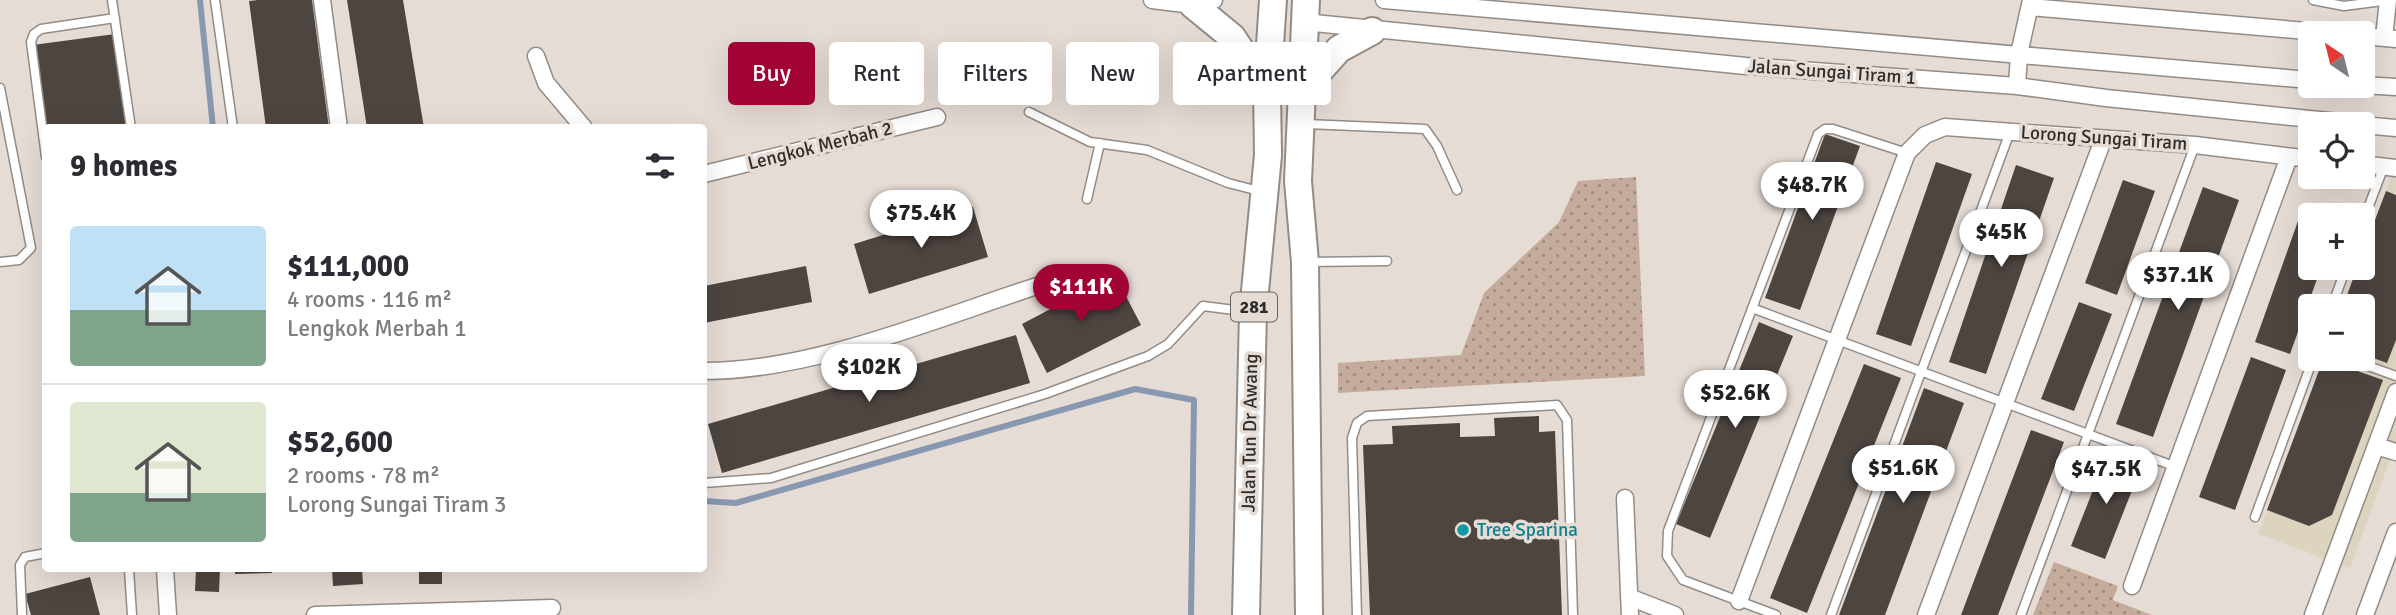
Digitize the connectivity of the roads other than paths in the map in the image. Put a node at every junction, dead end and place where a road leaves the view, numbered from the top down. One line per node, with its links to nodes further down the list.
1 (112, 0): 12 (lane)
2 (215, 0): 34 (lane)
3 (322, 0): 35 (street)
4 (1152, 0): 9 (street)
5 (1273, 0): 17 (main road, Jalan Tun Dr Awang / 281)
6 (1384, 0): 19 (street, Jalan Sungai Tiram 1)
7 (2313, 0): 8 (lane)
8 (2389, 0): 15 (street)
9 (1204, 3): 16 (main road)
10 (2030, 4): 13 (street); 19 (street)
11 (1305, 11): 14 (street, Jalan Sungai Tiram 1); 18 (main road)
12 (115, 18): 33 (lane); 37 (lane)
13 (2298, 30)
14 (1372, 31): 21 (main road); 23 (street, Jalan Sungai Tiram 1)
15 (2390, 38)
16 (1235, 42)
17 (1270, 42)
18 (1303, 42)
19 (2019, 54): 22 (street, Jalan Sungai Tiram 1); 23 (street)
20 (536, 56): 36 (street)
21 (1331, 58)
22 (2298, 79)
23 (2017, 86): 31 (street, Jalan Sungai Tiram 1)
24 (2375, 86): 26 (street)
25 (0, 88): 54 (lane)
26 (2396, 88)
27 (1267, 105): 50 (main road, Jalan Tun Dr Awang / 281)
28 (1300, 105): 32 (main road)
29 (1029, 112): 42 (lane)
30 (937, 117): 48 (street, Lengkok Merbah 2)
31 (2298, 118)
32 (1299, 123): 49 (lane); 55 (main road)
33 (130, 124)
34 (232, 124)
35 (339, 124)
36 (581, 124)
37 (42, 126)
38 (2375, 126): 39 (street, Jalan Sungai Tiram 1)
39 (2396, 128)
40 (2010, 131): 41 (street, Lorong Sungai Tiram); 44 (street, Lorong Sungai Tiram); 63 (lane)
41 (2103, 140): 43 (street, Lorong Sungai Tiram); 66 (street)
42 (1100, 144): 50 (lane); 51 (lane)
43 (2195, 145): 45 (street, Lorong Sungai Tiram); 67 (lane)
44 (1907, 153): 57 (lane); 59 (street)
45 (2289, 157): 46 (street, Lorong Sungai Tiram); 70 (street)
46 (2298, 158)
47 (2390, 167): 52 (lane)
48 (707, 173)
49 (1457, 190)
50 (1265, 192): 58 (main road, Jalan Tun Dr Awang / 281)
51 (1087, 199)
52 (2372, 203)
53 (1387, 261): 55 (lane)
54 (0, 262)
55 (1305, 262): 87 (main road)
56 (1040, 285): 61 (street)
57 (1752, 308): 59 (lane); 80 (lane)
58 (1253, 312): 71 (lane); 86 (main road, Jalan Tun Dr Awang / 281)
59 (1835, 340): 63 (lane); 80 (street)
60 (2375, 368): 64 (lane)
61 (707, 371)
62 (2309, 371): 73 (lane)
63 (1921, 372): 66 (lane); 93 (lane)
64 (2396, 376)
65 (2396, 392): 68 (street)
66 (2006, 404): 67 (lane); 94 (street)
67 (2088, 434): 70 (lane); 95 (lane)
68 (2376, 446): 69 (street); 96 (street)
69 (2396, 452)
70 (2176, 467): 78 (street)
71 (707, 482)
72 (1625, 498): 79 (street)
73 (2255, 517)
74 (2396, 533): 97 (street)
75 (42, 554): 82 (lane)
76 (129, 572): 83 (lane)
77 (165, 572): 84 (street)
78 (2132, 586)
79 (1629, 597): 90 (street); 91 (street)
80 (1739, 601): 92 (lane)
81 (552, 608): 85 (street)
82 (22, 615)
83 (132, 615)
84 (168, 615)
85 (315, 615)
86 (1246, 615)
87 (1309, 615)
88 (1357, 615): 89 (lane)
89 (1573, 615)
90 (1630, 615)
91 (1675, 615)
92 (1776, 615)
93 (1831, 615)
94 (1926, 615)
95 (2021, 615)
96 (2313, 615)
97 (2365, 615)

